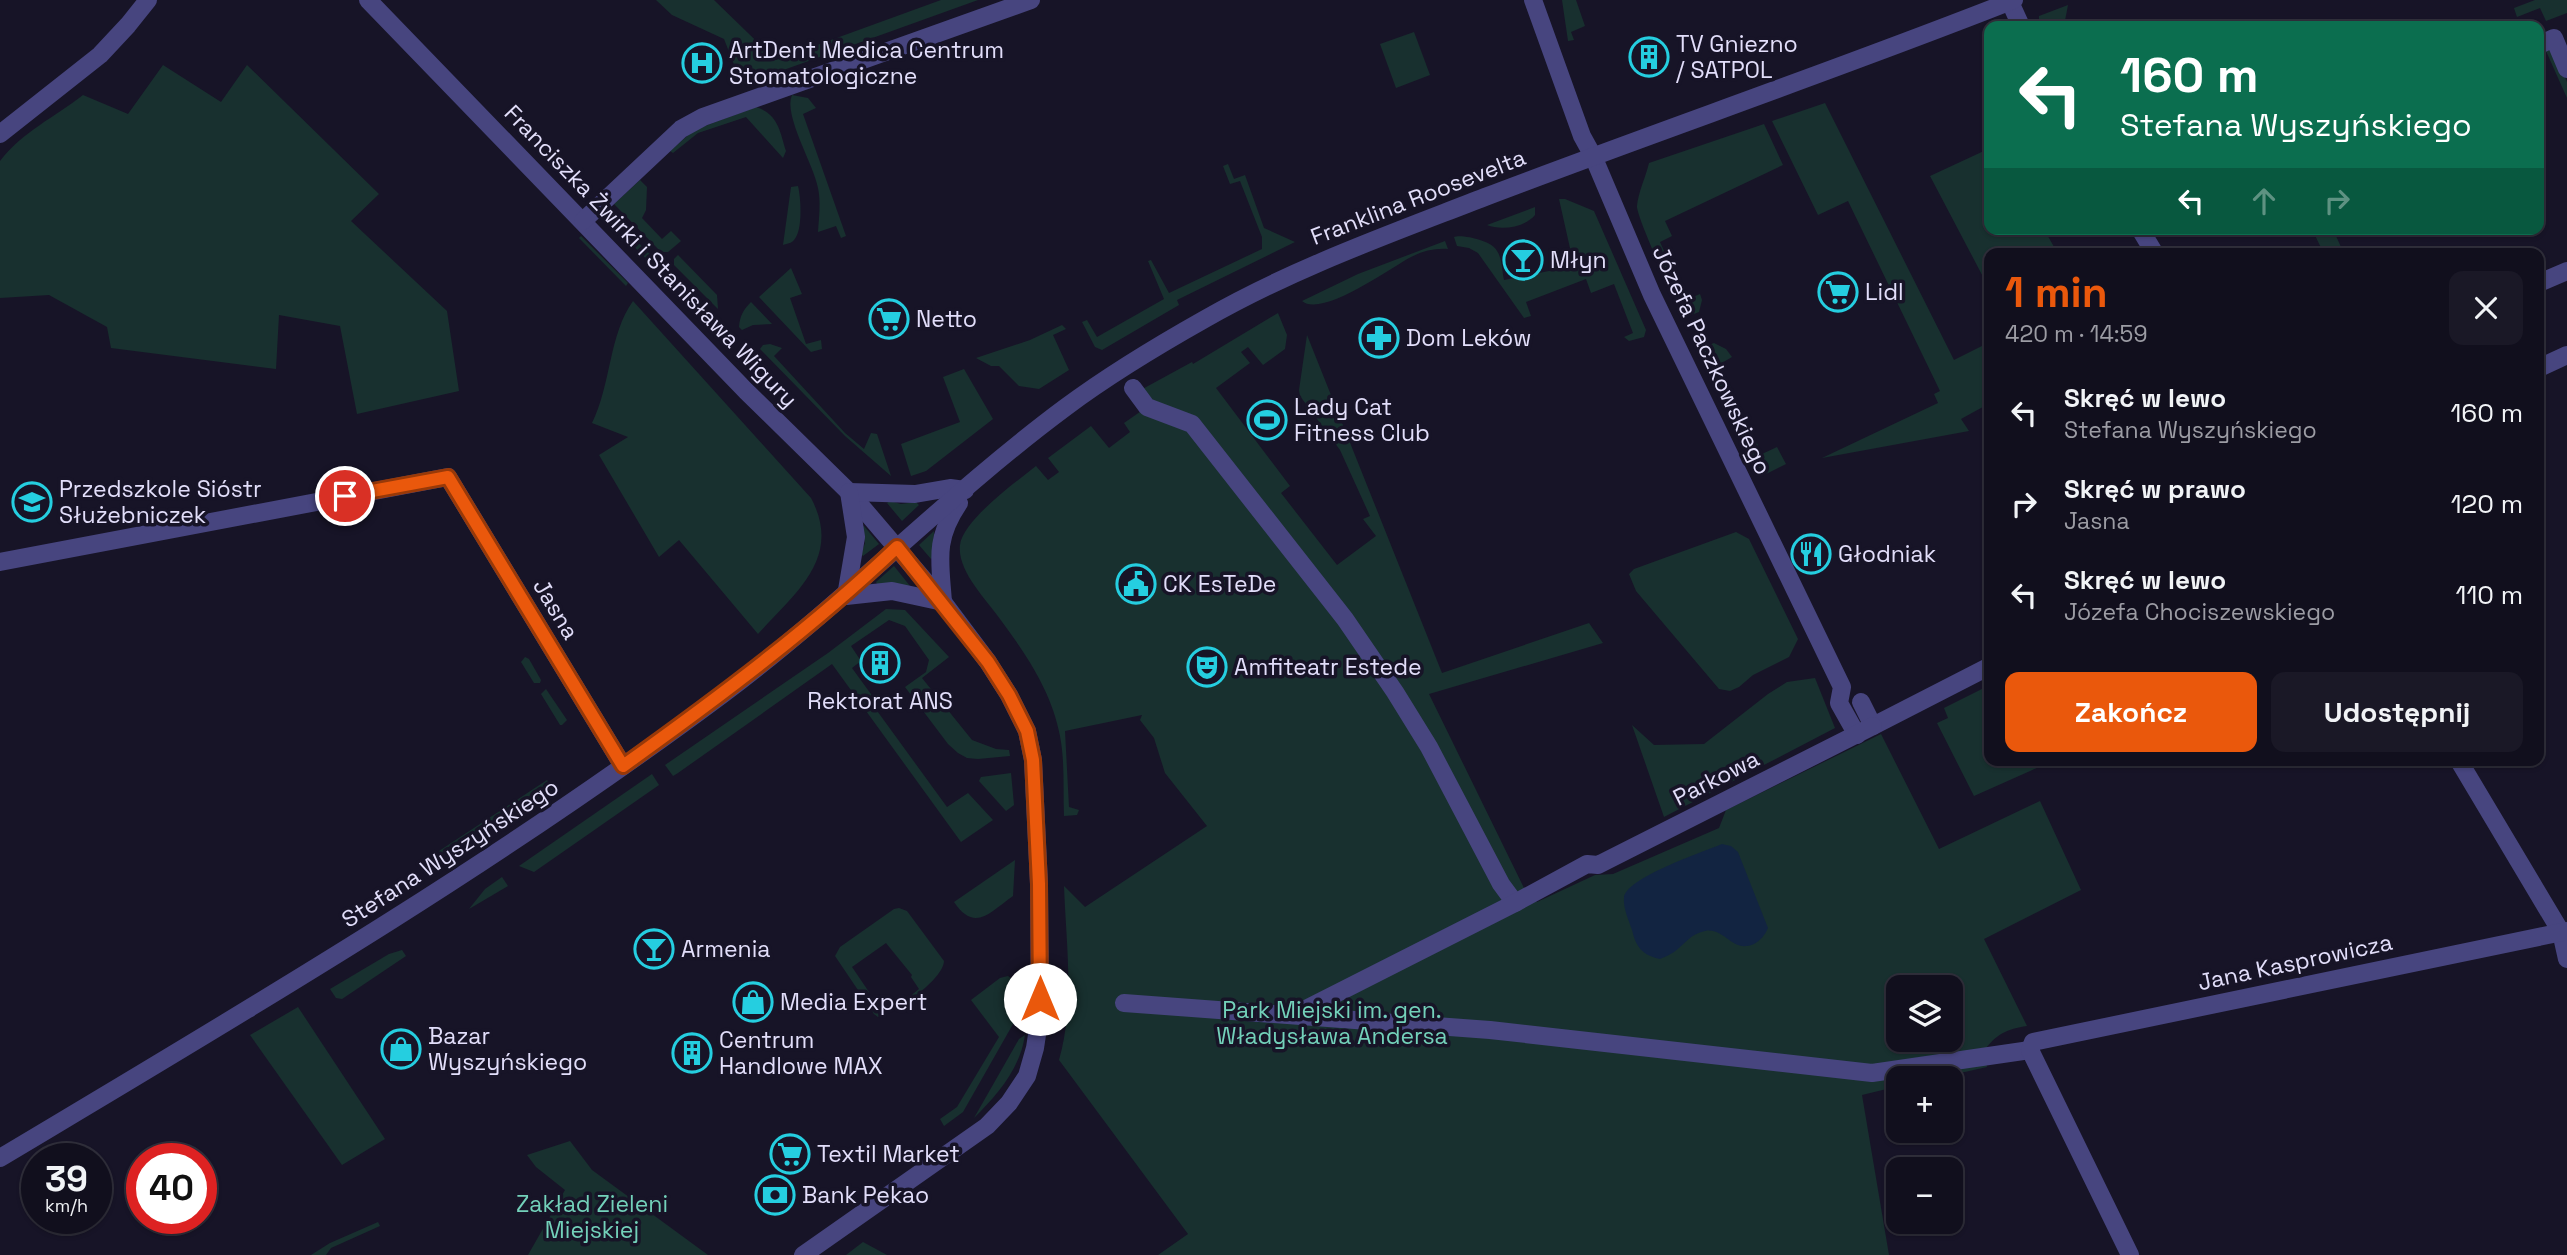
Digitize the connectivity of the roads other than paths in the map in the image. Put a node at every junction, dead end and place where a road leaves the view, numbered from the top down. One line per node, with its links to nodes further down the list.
1 (148, 0): 9 (street)
2 (368, 0): 11 (street, Franciszka Żwirki i Stanisława Wigury)
3 (1031, 0): 11 (street)
4 (1533, 0): 10 (street, Józefa Paczkowskiego)
5 (2012, 1): 6 (street); 10 (street, Franklina Roosevelta)
6 (2019, 21)
7 (2544, 42): 8 (street)
8 (2567, 69)
9 (0, 134)
10 (1593, 156): 17 (street, Franklina Roosevelta); 26 (street, Józefa Paczkowskiego)
11 (583, 221): 18 (street, Franciszka Żwirki i Stanisława Wigury)
12 (2567, 271): 13 (street)
13 (2544, 281)
14 (2567, 355): 15 (street)
15 (2544, 366)
16 (1133, 388): 29 (street)
17 (965, 491): 18 (street); 19 (street, Franklina Roosevelta); 22 (street)
18 (849, 492): 19 (street, Franciszka Żwirki i Stanisława Wigury); 21 (street)
19 (897, 547): 21 (street, Stefana Wyszyńskiego); 22 (street, Franciszka Żwirki i Stanisława Wigury)
20 (0, 562): 27 (street, Jasna)
21 (846, 596): 22 (street); 27 (street, Stefana Wyszyńskiego)
22 (943, 602): 36 (street, Franciszka Żwirki i Stanisława Wigury)
23 (1984, 669): 25 (street)
24 (1861, 702): 25 (street)
25 (1873, 726): 26 (street, Parkowa)
26 (1857, 734): 29 (street, Parkowa)
27 (623, 766): 35 (street, Stefana Wyszyńskiego)
28 (2462, 766): 30 (street)
29 (1515, 904): 33 (street, Parkowa)
30 (2564, 931): 31 (street); 34 (street, Jana Kasprowicza)
31 (2567, 960)
32 (1124, 1003): 33 (street, Jana Kasprowicza)
33 (1294, 1015): 34 (street, Jana Kasprowicza)
34 (2032, 1046): 37 (street)
35 (0, 1158)
36 (803, 1255)
37 (2130, 1255)

